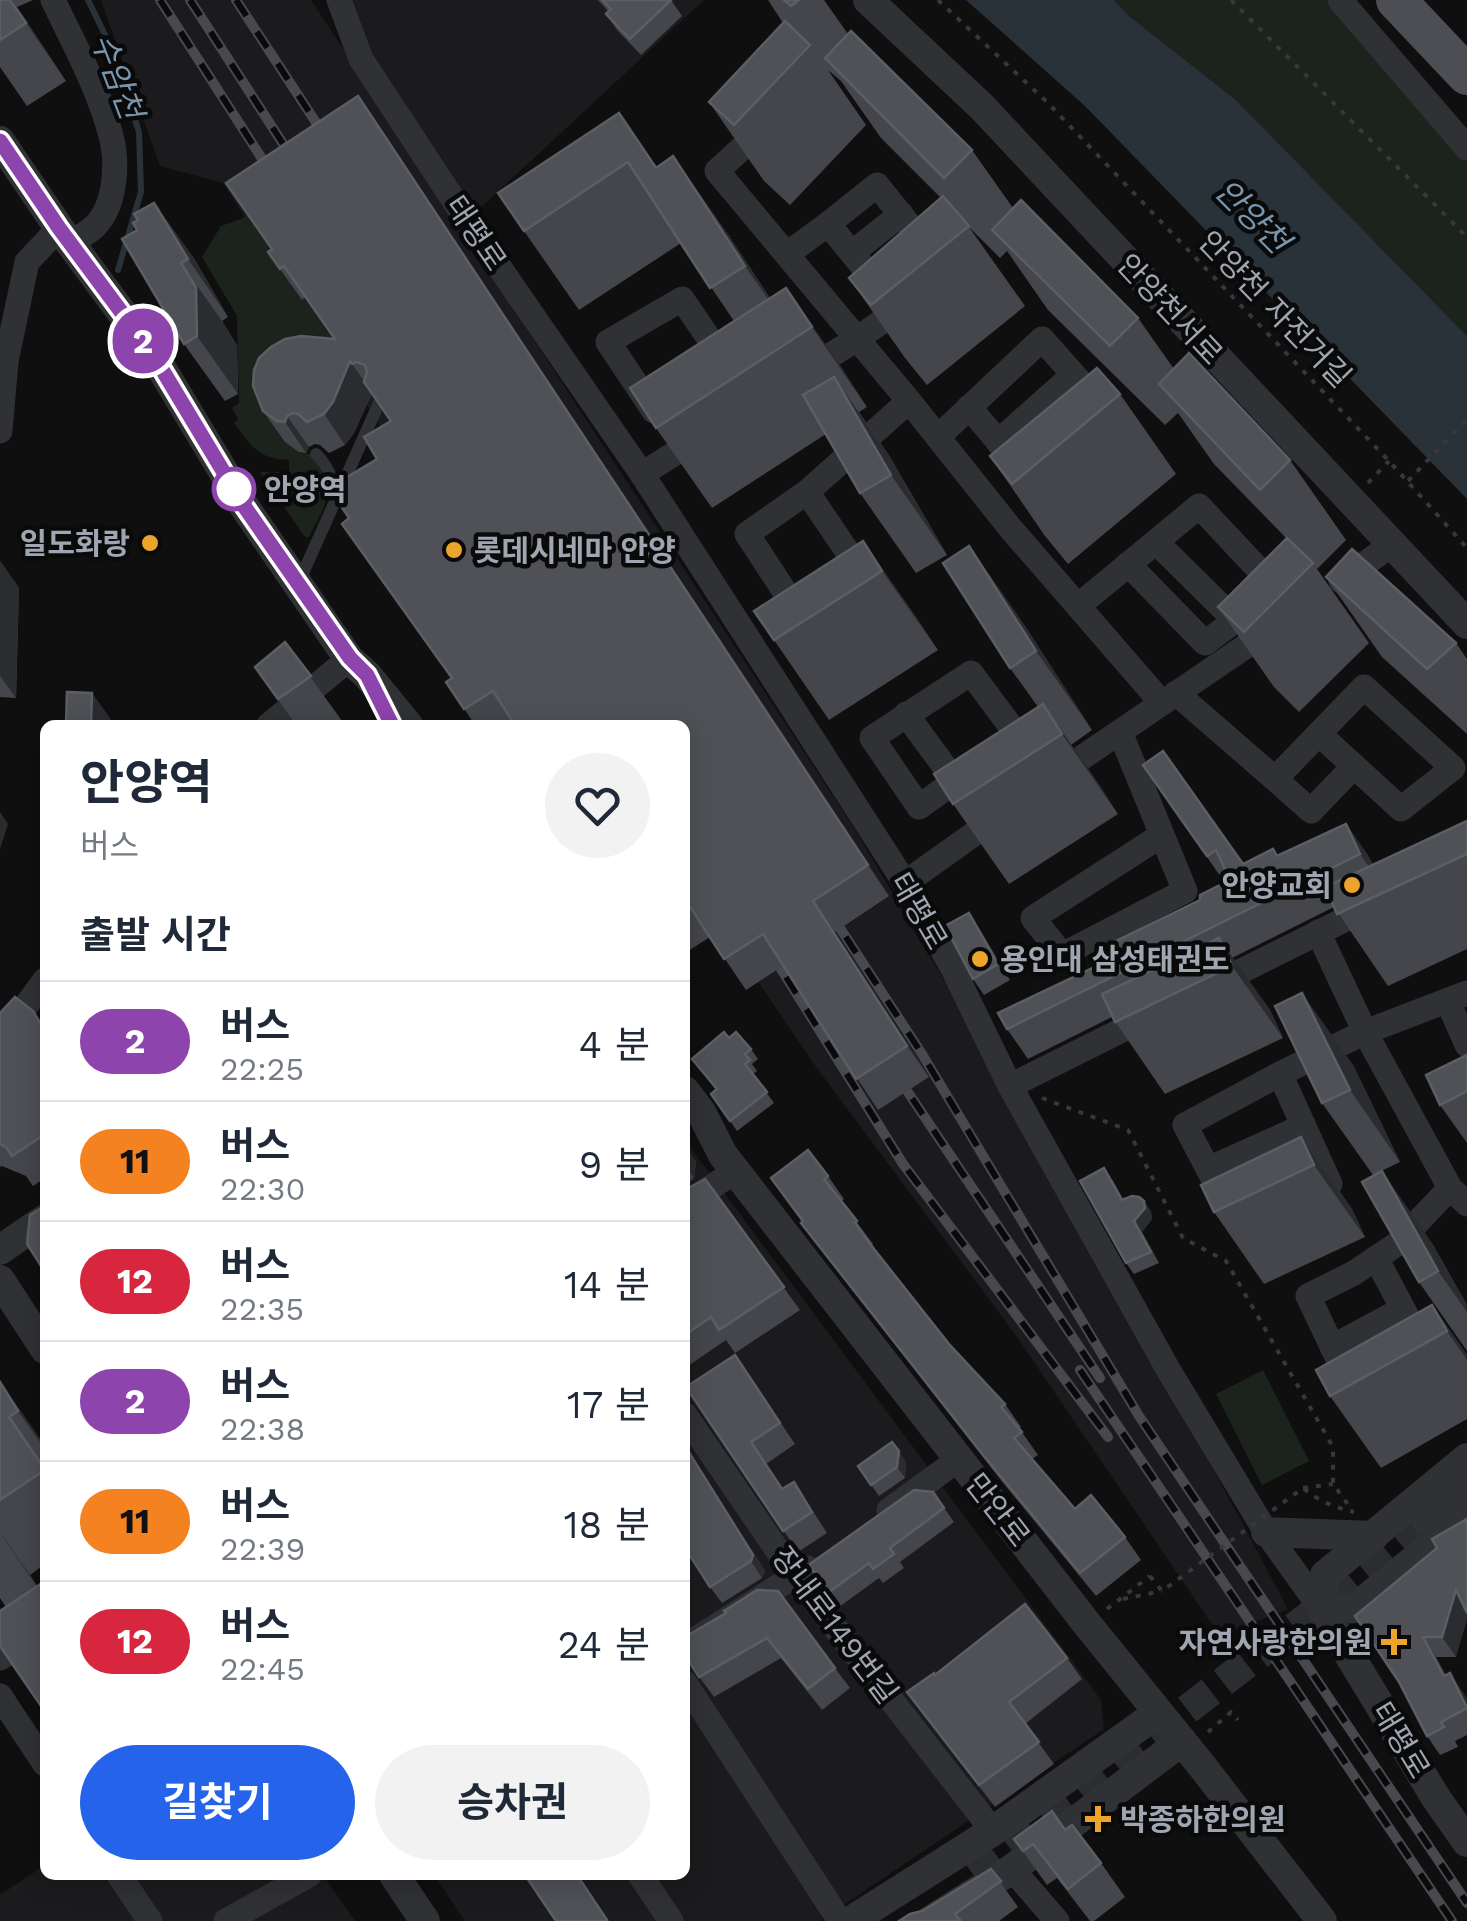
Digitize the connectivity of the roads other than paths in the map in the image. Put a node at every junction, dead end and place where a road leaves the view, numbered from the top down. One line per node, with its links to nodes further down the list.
1 (54, 0): 12 (street)
2 (340, 0): 31 (street, 태평로)
3 (868, 0): 36 (street, 안양천서로)
4 (1340, 0): 9 (street)
5 (1396, 0): 6 (main road)
6 (1467, 75)
7 (782, 112): 14 (street)
8 (0, 140): 12 (street)
9 (1467, 148)
10 (901, 214): 11 (street); 13 (street); 15 (street)
11 (828, 224): 13 (street); 14 (street)
12 (65, 235): 17 (street); 38 (street)
13 (852, 253): 15 (street)
14 (786, 254): 16 (street)
15 (898, 310): 16 (street)
16 (857, 339): 19 (street); 21 (street)
17 (3, 361): 27 (street)
18 (1074, 375): 23 (street); 26 (street); 29 (street)
19 (783, 385)
20 (744, 389): 25 (street)
21 (909, 402): 28 (street); 33 (street)
22 (378, 403): 34 (lane)
23 (969, 407): 28 (street); 29 (street)
24 (722, 424): 31 (street)
25 (662, 425)
26 (1121, 428)
27 (0, 431)
28 (938, 436): 41 (street)
29 (998, 442): 32 (street)
30 (316, 454): 34 (lane)
31 (642, 474): 58 (street, 태평로)
32 (1034, 484)
33 (807, 492): 40 (street); 45 (street)
34 (336, 500): 38 (lane)
35 (1156, 542): 37 (street); 43 (street); 43 (street)
36 (1391, 545): 39 (street); 44 (street, 안양천서로)
37 (1128, 564): 41 (street); 43 (street)
38 (298, 584): 46 (street)
39 (1327, 590)
40 (877, 596)
41 (1078, 606): 47 (street)
42 (1294, 612): 47 (street)
43 (1235, 620)
44 (1467, 624)
45 (816, 640)
46 (358, 667): 49 (street); 50 (street); 51 (street)
47 (1169, 698): 52 (street); 55 (street)
48 (906, 714): 56 (street)
49 (277, 720)
50 (389, 720)
51 (404, 720)
52 (1120, 732): 56 (street); 57 (street)
53 (1320, 734): 54 (street); 54 (street); 55 (street)
54 (1354, 766): 55 (street)
55 (1275, 779)
56 (1034, 791): 58 (street)
57 (1162, 835): 57 (street)
58 (906, 883): 67 (street, 태평로)
59 (1401, 892): 60 (street)
60 (1318, 932): 63 (street); 67 (street)
61 (40, 987): 64 (street)
62 (1457, 997): 63 (street); 65 (street)
63 (1365, 1032): 66 (street); 73 (street)
64 (0, 1041)
65 (1467, 1046)
66 (1280, 1074): 69 (street); 72 (street)
67 (1010, 1086): 93 (street, 태평로)
68 (690, 1098): 71 (street, 만안로)
69 (1304, 1126): 72 (street); 74 (street)
70 (690, 1127): 71 (street)
71 (730, 1163): 75 (street); 88 (street, 만안로)
72 (1208, 1169): 77 (street)
73 (1459, 1196): 79 (street)
74 (1300, 1198)
75 (690, 1199)
76 (40, 1222): 78 (street)
77 (1238, 1227)
78 (0, 1250)
79 (1376, 1258): 81 (street); 83 (street)
80 (0, 1280): 82 (street)
81 (1403, 1309): 83 (street); 84 (street)
82 (40, 1341)
83 (1332, 1348): 85 (street)
84 (1412, 1361)
85 (1367, 1382)
86 (690, 1422): 96 (street, 장내로149번길)
87 (1467, 1458): 94 (street)
88 (959, 1459): 92 (street); 103 (street, 만안로)
89 (1467, 1489): 91 (street)
90 (1467, 1516): 97 (street)
91 (1427, 1522)
92 (870, 1523)
93 (1266, 1532): 94 (street); 97 (street, 태평로)
94 (1374, 1536): 97 (street)
95 (825, 1555): 96 (street)
96 (796, 1576): 99 (street); 106 (street, 장내로149번길)
97 (1322, 1610): 107 (street, 태평로)
98 (40, 1631): 100 (street)
99 (690, 1643)
100 (0, 1658)
101 (690, 1691): 118 (street)
102 (0, 1696): 105 (street)
103 (1158, 1713): 104 (street, 만안로); 106 (street)
104 (1184, 1745): 108 (street); 123 (street, 만안로)
105 (40, 1756)
106 (993, 1831): 119 (street)
107 (1467, 1842)
108 (1012, 1869): 121 (street); 122 (street)
109 (973, 1874): 120 (street)
110 (122, 1880): 114 (street)
111 (300, 1880): 115 (street)
112 (397, 1880): 116 (street)
113 (643, 1880): 117 (street)
114 (150, 1921)
115 (226, 1921)
116 (424, 1921)
117 (671, 1921)
118 (840, 1921)
119 (852, 1921)
120 (900, 1921)
121 (930, 1921)
122 (1056, 1921)
123 (1322, 1921)

